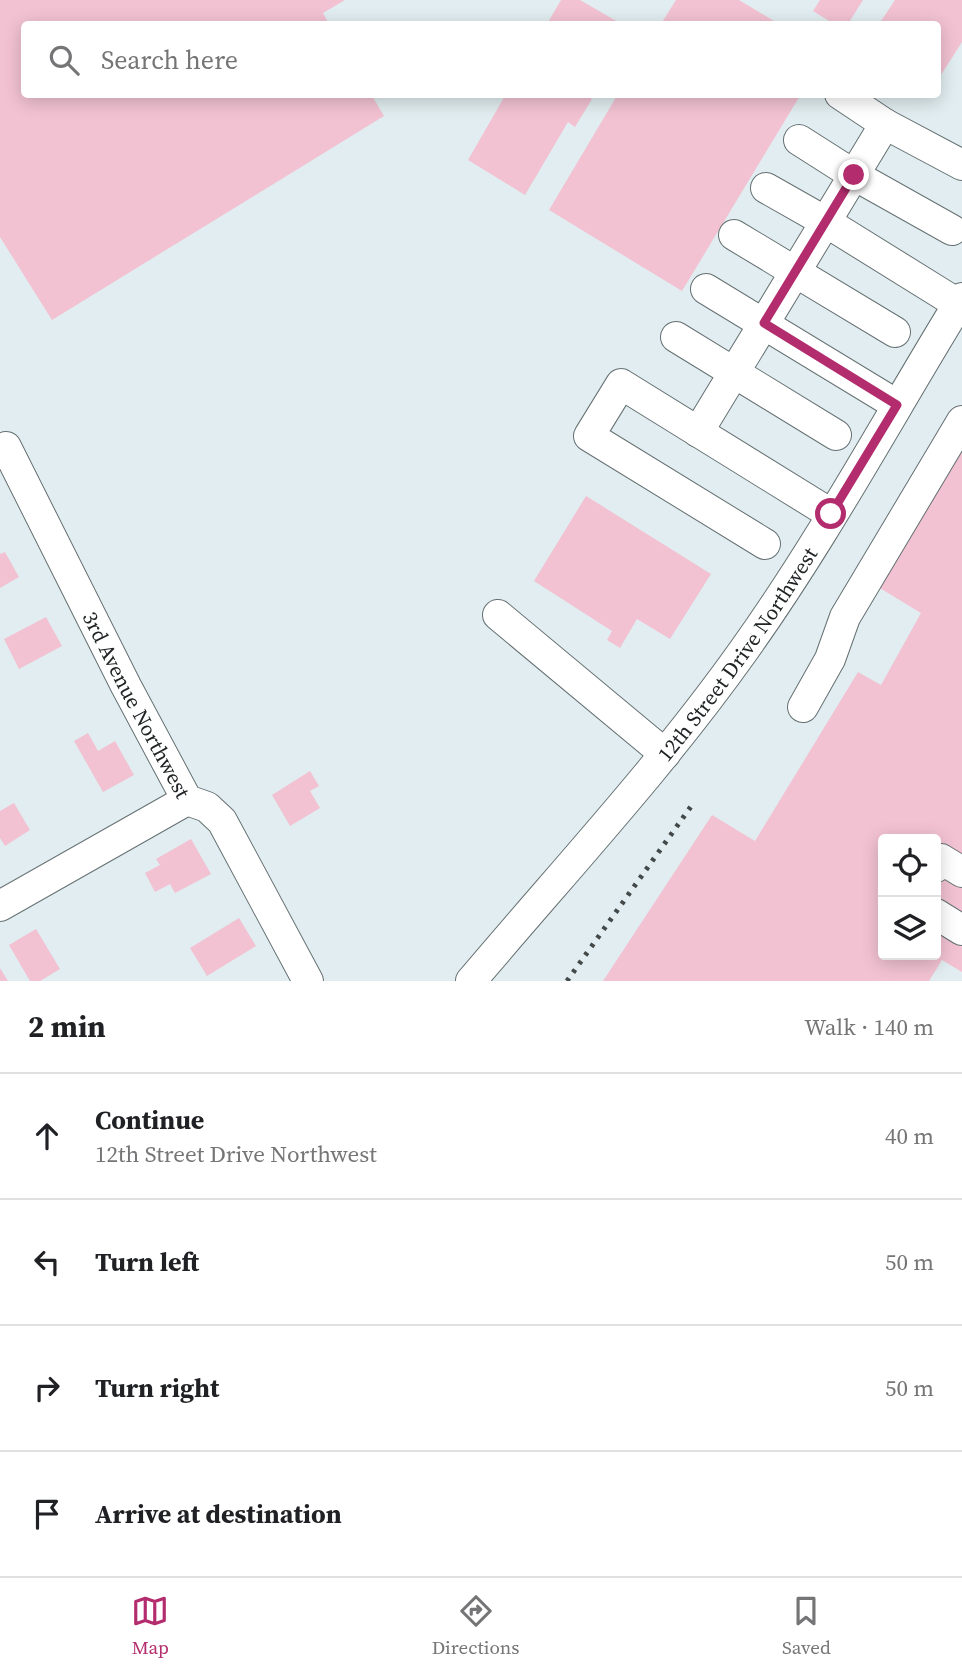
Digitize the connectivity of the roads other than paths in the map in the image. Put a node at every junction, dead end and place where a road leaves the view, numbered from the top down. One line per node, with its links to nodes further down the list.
1 (846, 98): 2 (street)
2 (885, 124): 4 (street); 5 (street)
3 (799, 141): 5 (street)
4 (962, 165)
5 (854, 175): 7 (street); 8 (street)
6 (766, 188): 7 (street)
7 (826, 222): 10 (street); 12 (street)
8 (952, 229)
9 (734, 235): 10 (street)
10 (796, 272): 13 (street); 14 (street)
11 (706, 289): 13 (street)
12 (960, 301): 17 (street, 12th Street Drive Northwest)
13 (764, 323): 16 (street); 17 (street)
14 (895, 332)
15 (676, 337): 16 (street)
16 (734, 373): 19 (street); 20 (street)
17 (897, 405): 22 (street, 12th Street Drive Northwest)
18 (962, 421): 25 (street)
19 (698, 432): 22 (street); 23 (street)
20 (836, 435)
21 (6, 447): 27 (street, 3rd Avenue Northwest)
22 (831, 514): 26 (street, 12th Street Drive Northwest)
23 (765, 544)
24 (498, 615): 26 (street)
25 (803, 707)
26 (665, 754): 34 (street, 12th Street Drive Northwest)
27 (187, 800): 30 (street); 33 (street, 3rd Avenue Northwest)
28 (941, 859): 29 (street)
29 (962, 872)
30 (2, 901)
31 (941, 917): 32 (street)
32 (962, 930)
33 (308, 981)
34 (471, 981)

